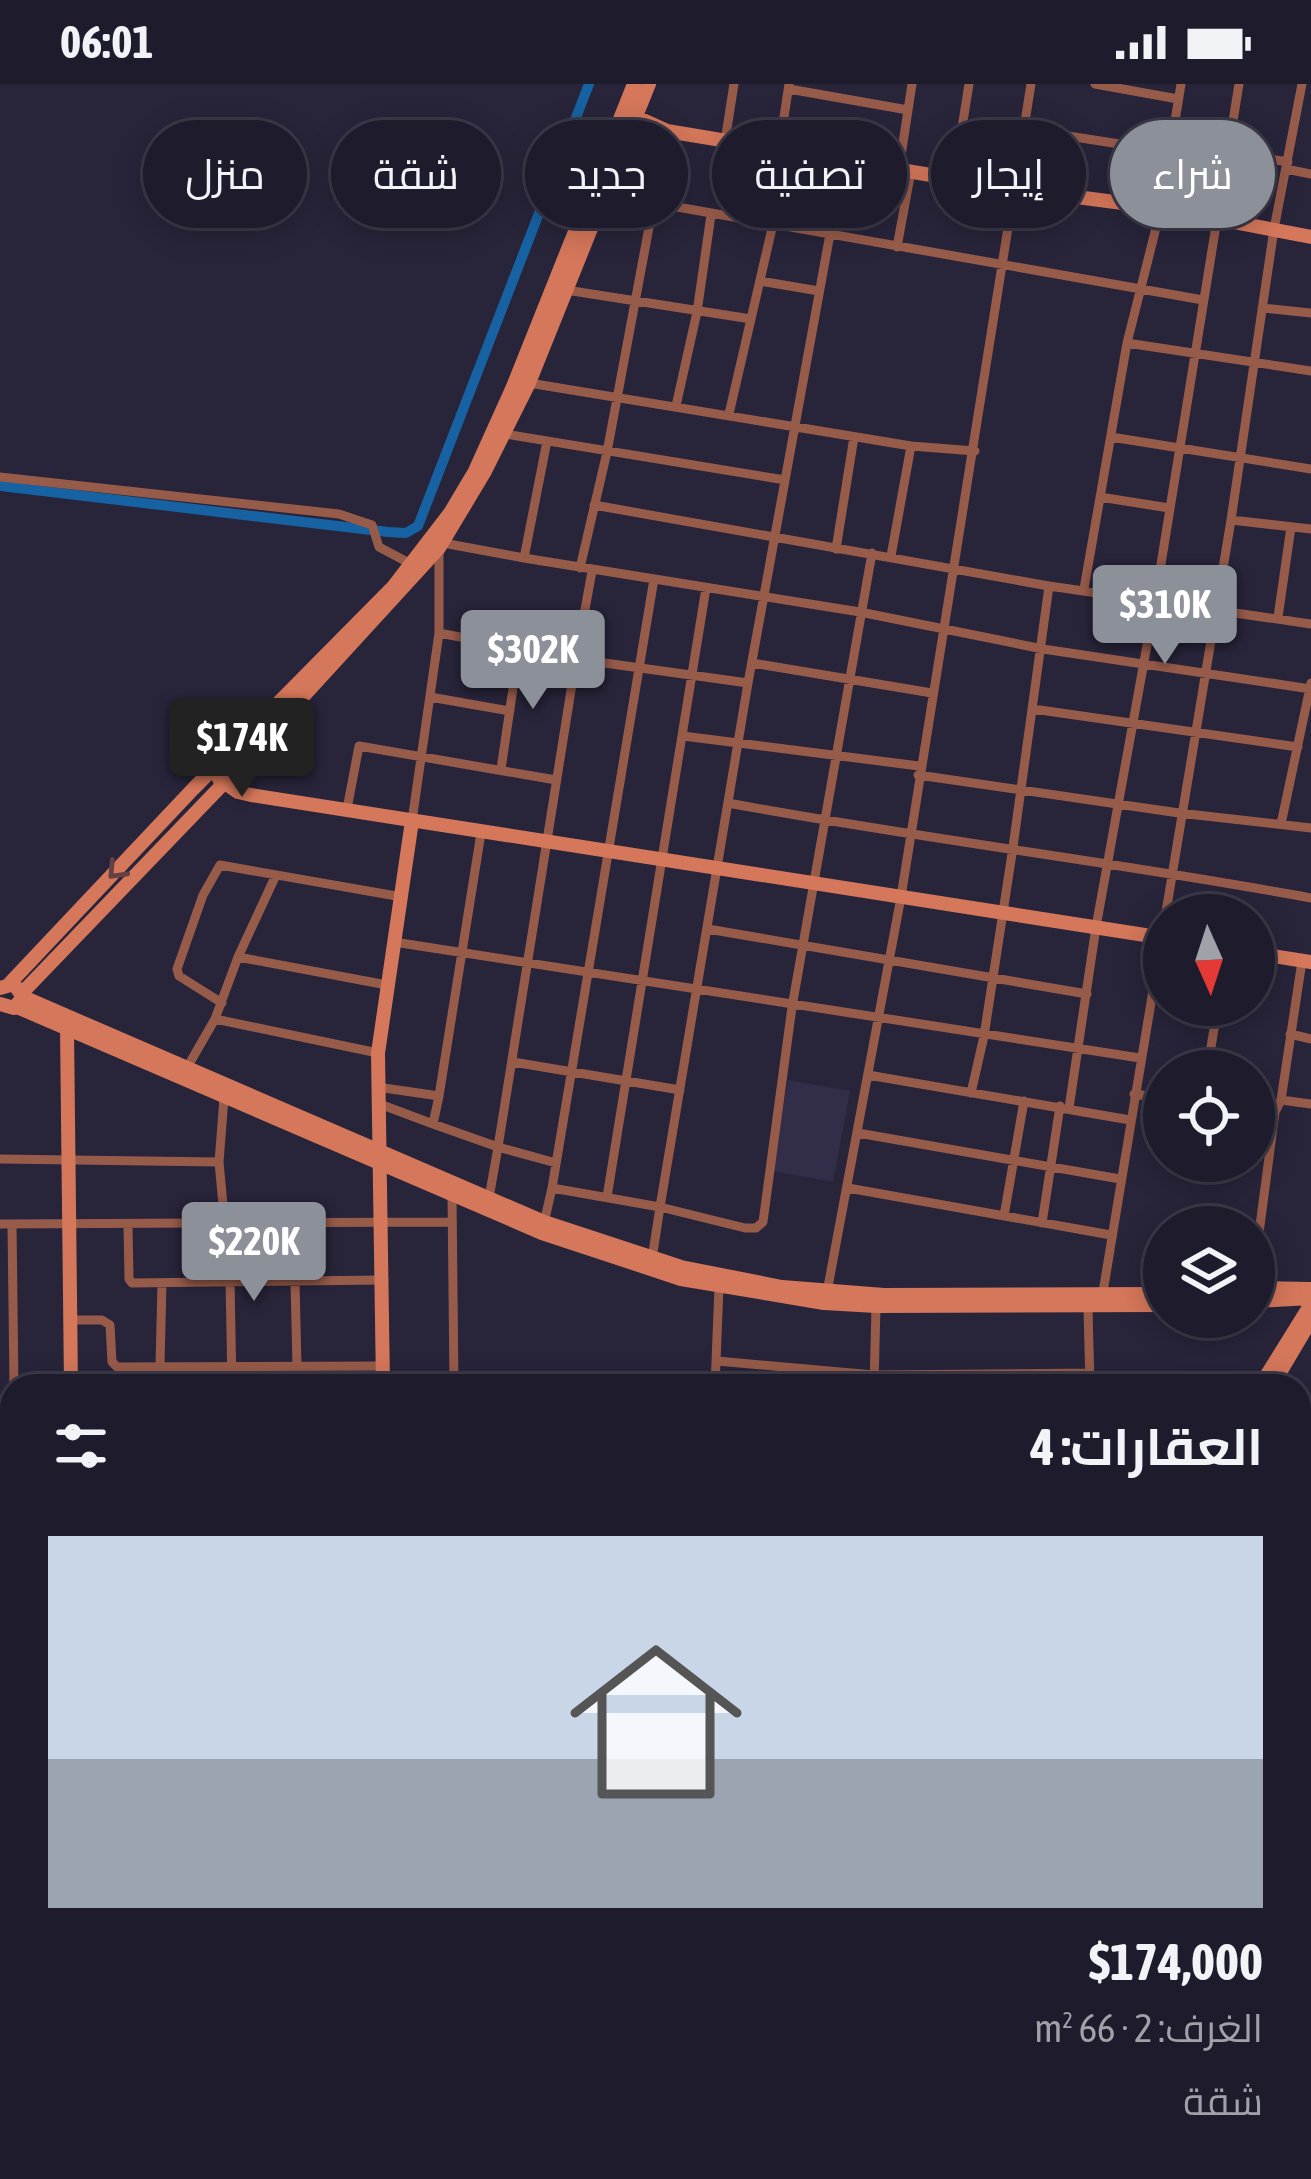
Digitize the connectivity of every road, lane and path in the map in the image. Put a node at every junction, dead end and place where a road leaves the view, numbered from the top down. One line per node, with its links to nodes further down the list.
1 (634, 84): 87 (main road)
2 (650, 84): 14 (main road)
3 (734, 84): 17 (street)
4 (912, 84): 13 (street)
5 (970, 84): 19 (street)
6 (1028, 84): 20 (street)
7 (1095, 84): 12 (street)
8 (1180, 84): 12 (street)
9 (1239, 84): 22 (street)
10 (1302, 84): 25 (street)
11 (789, 87): 13 (street); 18 (street)
12 (1178, 99): 21 (street)
13 (908, 110): 23 (street)
14 (636, 117): 15 (main road); 16 (main road)
15 (635, 120)
16 (643, 120)
17 (728, 120)
18 (783, 120)
19 (964, 120)
20 (1025, 120)
21 (1175, 120)
22 (1233, 120)
23 (907, 130)
24 (1275, 163): 25 (street)
25 (1287, 166): 26 (street); 39 (street)
26 (1311, 174)
27 (688, 211): 28 (street)
28 (711, 215): 51 (street)
29 (591, 228): 46 (main road)
30 (650, 228): 49 (street)
31 (772, 228): 44 (street)
32 (796, 228): 38 (street)
33 (899, 228): 42 (street)
34 (1009, 228): 43 (street)
35 (1156, 228): 45 (street)
36 (1217, 228): 48 (street)
37 (1269, 228): 39 (main road)
38 (802, 229): 40 (street)
39 (1274, 229): 41 (main road); 50 (street)
40 (830, 234): 42 (street); 47 (street)
41 (1311, 237)
42 (897, 247): 43 (street)
43 (1004, 265): 45 (street); 70 (street)
44 (760, 281): 47 (street); 53 (street)
45 (1141, 289): 48 (street); 54 (street)
46 (566, 290): 49 (street); 58 (main road)
47 (819, 291): 62 (street)
48 (1203, 300): 55 (street)
49 (635, 302): 51 (street); 59 (street)
50 (1262, 308): 52 (street); 56 (street)
51 (697, 312): 53 (street); 60 (street)
52 (1311, 313)
53 (752, 320): 61 (street)
54 (1127, 343): 55 (street); 65 (street)
55 (1193, 353): 56 (street); 68 (street)
56 (1254, 361): 57 (street); 71 (street)
57 (1311, 371)
58 (529, 383): 59 (street); 63 (main road)
59 (617, 398): 60 (street); 69 (street)
60 (676, 406): 61 (street)
61 (729, 414): 62 (street)
62 (793, 426): 64 (street); 74 (street)
63 (505, 434): 66 (street); 82 (main road)
64 (854, 436): 67 (street); 83 (street)
65 (1111, 436): 68 (street); 75 (street)
66 (547, 441): 69 (street); 86 (street)
67 (911, 446): 70 (street); 85 (street)
68 (1178, 448): 71 (street); 77 (street)
69 (607, 452): 74 (street); 76 (street)
70 (975, 452): 88 (street)
71 (1239, 458): 72 (street); 78 (street)
72 (1311, 470)
73 (0, 477): 87 (street)
74 (785, 480): 81 (street)
75 (1100, 497): 77 (street); 94 (street)
76 (594, 505): 81 (street); 89 (street)
77 (1169, 508): 96 (street)
78 (1231, 520): 79 (street); 97 (street)
79 (1291, 527): 80 (street); 99 (street)
80 (1311, 529)
81 (774, 537): 83 (street); 95 (street)
82 (441, 546): 86 (street); 87 (main road); 102 (street)
83 (836, 549): 84 (street)
84 (872, 554): 85 (street); 98 (street)
85 (891, 556): 88 (street)
86 (524, 558): 89 (street)
87 (417, 567): 127 (main road); 129 (main road)
88 (954, 567): 92 (street); 101 (street)
89 (580, 568): 90 (street)
90 (592, 571): 91 (street); 105 (street)
91 (654, 579): 93 (street); 108 (street)
92 (1049, 586): 94 (street); 104 (street)
93 (706, 588): 95 (street); 110 (street)
94 (1084, 589): 96 (street)
95 (765, 596): 98 (street); 106 (street)
96 (1155, 602): 97 (street); 107 (street)
97 (1213, 610): 99 (street); 109 (street)
98 (860, 611): 101 (street); 111 (street)
99 (1278, 617): 100 (street)
100 (1311, 624)
101 (942, 627): 104 (street); 114 (street)
102 (439, 633): 103 (street); 115 (street)
103 (520, 648): 105 (street); 117 (street)
104 (1042, 649): 107 (street); 116 (street)
105 (576, 658): 108 (street); 128 (street)
106 (752, 663): 111 (street); 112 (street)
107 (1143, 664): 109 (street); 118 (street)
108 (638, 668): 110 (street); 145 (street)
109 (1203, 671): 113 (street); 119 (street)
110 (692, 674): 112 (street); 120 (street)
111 (848, 680): 114 (street); 123 (street)
112 (748, 683): 121 (street)
113 (1311, 687): 122 (street)
114 (932, 693): 126 (street)
115 (430, 697): 117 (street); 124 (street)
116 (1033, 710): 118 (street); 131 (street)
117 (511, 711): 125 (street)
118 (1132, 726): 119 (street); 134 (street)
119 (1193, 733): 122 (street); 136 (street)
120 (683, 736): 121 (street); 146 (street)
121 (738, 746): 123 (street); 133 (street)
122 (1298, 747): 139 (street)
123 (837, 756): 126 (street); 138 (street)
124 (421, 757): 125 (street); 135 (street); 137 (street)
125 (502, 770): 128 (street)
126 (918, 771): 131 (street); 142 (street)
127 (210, 773): 129 (main road); 130 (main road)
128 (556, 780): 143 (street)
129 (231, 788): 132 (main road); 135 (main road)
130 (193, 789): 132 (main road); 174 (main road, one-way to 174)
131 (1021, 790): 134 (street); 144 (street)
132 (210, 797): 174 (main road)
133 (728, 803): 138 (street); 148 (street)
134 (1118, 804): 136 (street); 147 (street)
135 (347, 809): 137 (main road)
136 (1179, 813): 139 (street); 149 (street)
137 (412, 820): 141 (main road); 153 (main road)
138 (826, 823): 142 (street); 151 (street)
139 (1281, 824): 140 (street)
140 (1311, 827)
141 (481, 833): 143 (main road); 162 (street)
142 (909, 834): 144 (street); 154 (street)
143 (548, 843): 145 (main road); 165 (street)
144 (1013, 847): 147 (street); 156 (street)
145 (608, 851): 146 (main road); 168 (street)
146 (662, 859): 148 (main road); 170 (street)
147 (1108, 862): 149 (street); 157 (street)
148 (717, 868): 151 (main road); 158 (street)
149 (1170, 872): 152 (street); 155 (street)
150 (276, 874): 153 (street); 163 (street); 175 (street)
151 (815, 884): 154 (main road); 161 (street)
152 (1167, 894)
153 (402, 897): 160 (main road)
154 (901, 897): 156 (main road); 166 (street)
155 (1311, 898)
156 (1001, 913): 157 (main road); 169 (street)
157 (1096, 927): 159 (main road); 173 (street)
158 (708, 929): 161 (street); 172 (street)
159 (1143, 935)
160 (394, 942): 162 (street); 171 (main road)
161 (802, 947): 166 (street); 176 (street)
162 (460, 953): 165 (street); 196 (street)
163 (238, 957): 171 (street); 175 (street)
164 (1275, 957): 167 (main road)
165 (528, 962): 168 (street); 187 (street)
166 (889, 962): 169 (street); 178 (street)
167 (1306, 962): 181 (street)
168 (586, 974): 170 (street); 189 (street)
169 (992, 977): 173 (street); 182 (street)
170 (641, 983): 172 (street); 191 (street)
171 (387, 985): 185 (main road)
172 (698, 992): 176 (street); 192 (street)
173 (1087, 994): 184 (street)
174 (10, 1000): 180 (main road); 188 (main road)
175 (222, 1003): 177 (street)
176 (792, 1007): 178 (street); 221 (street)
177 (215, 1019): 185 (street); 188 (street)
178 (879, 1020): 182 (street); 190 (street)
179 (1146, 1026): 186 (street)
180 (67, 1028): 198 (main road); 210 (main road)
181 (1290, 1034): 183 (street); 199 (street)
182 (984, 1036): 184 (street); 193 (street)
183 (1311, 1039)
184 (1079, 1050): 186 (street); 202 (street)
185 (378, 1053): 195 (main road)
186 (1140, 1058): 194 (street)
187 (513, 1062): 189 (street); 207 (street)
188 (188, 1066): 208 (main road)
189 (571, 1069): 191 (street); 213 (street)
190 (868, 1075): 193 (street); 206 (street)
191 (626, 1081): 192 (street); 219 (street)
192 (680, 1090): 221 (street)
193 (970, 1093): 200 (street)
194 (1134, 1094): 197 (street); 204 (street)
195 (377, 1095): 196 (street); 205 (street); 208 (main road)
196 (439, 1096): 205 (street)
197 (1143, 1096)
198 (224, 1098): 208 (main road); 212 (street)
199 (1281, 1100): 201 (street); 203 (street)
200 (1024, 1101): 202 (street); 211 (street)
201 (1311, 1104)
202 (1065, 1107): 204 (street); 214 (street)
203 (1275, 1112)
204 (1130, 1120): 215 (street)
205 (433, 1124): 207 (street)
206 (858, 1133): 211 (street); 217 (street)
207 (498, 1147): 213 (street); 220 (street)
208 (379, 1156): 218 (main road); 220 (main road); 223 (main road)
209 (0, 1159): 210 (street)
210 (69, 1159): 212 (street); 228 (main road)
211 (1014, 1161): 214 (street); 222 (street)
212 (219, 1162): 225 (street)
213 (556, 1163): 216 (street)
214 (1051, 1168): 215 (street); 226 (street)
215 (1120, 1179): 231 (street)
216 (552, 1188): 219 (street); 230 (street)
217 (848, 1188): 222 (street); 243 (street)
218 (452, 1195): 224 (street); 230 (main road)
219 (607, 1196): 221 (street)
220 (489, 1198): 230 (main road)
221 (660, 1207): 232 (street)
222 (1004, 1216): 226 (street)
223 (383, 1222): 224 (street); 225 (street); 233 (main road)
224 (451, 1222): 264 (street)
225 (225, 1223): 229 (street); 235 (street)
226 (1042, 1223): 231 (street)
227 (6, 1224): 228 (street); 237 (street)
228 (70, 1224): 229 (street); 248 (main road)
229 (128, 1225): 238 (street)
230 (543, 1228): 232 (main road); 239 (main road)
231 (1111, 1235): 245 (street)
232 (652, 1259): 243 (main road)
233 (384, 1280): 236 (street); 255 (main road)
234 (0, 1281): 237 (street)
235 (230, 1281): 236 (street); 238 (street); 257 (street)
236 (295, 1281): 254 (street)
237 (14, 1282): 251 (street)
238 (162, 1283): 253 (street)
239 (718, 1287): 243 (main road); 252 (street)
240 (1275, 1291): 242 (main road)
241 (1143, 1297): 245 (main road)
242 (1311, 1297): 244 (main road); 269 (main road)
243 (825, 1298): 245 (main road); 247 (main road)
244 (1275, 1300)
245 (1097, 1303): 246 (main road); 247 (main road); 258 (street)
246 (1143, 1304)
247 (876, 1306): 267 (street)
248 (70, 1320): 256 (street); 260 (main road)
249 (1311, 1320): 270 (main road)
250 (0, 1337): 251 (street)
251 (14, 1337): 259 (street)
252 (717, 1361): 265 (street); 266 (street)
253 (160, 1366): 256 (street); 257 (street)
254 (297, 1366): 255 (street); 257 (street)
255 (383, 1366): 263 (main road)
256 (129, 1367): 261 (street)
257 (232, 1367): 262 (street)
258 (1090, 1373): 268 (street)
259 (14, 1374)
260 (71, 1374)
261 (129, 1374)
262 (232, 1374)
263 (383, 1374)
264 (454, 1374)
265 (716, 1374)
266 (819, 1374)
267 (874, 1374)
268 (1080, 1374)
269 (1267, 1374)
270 (1279, 1374)

